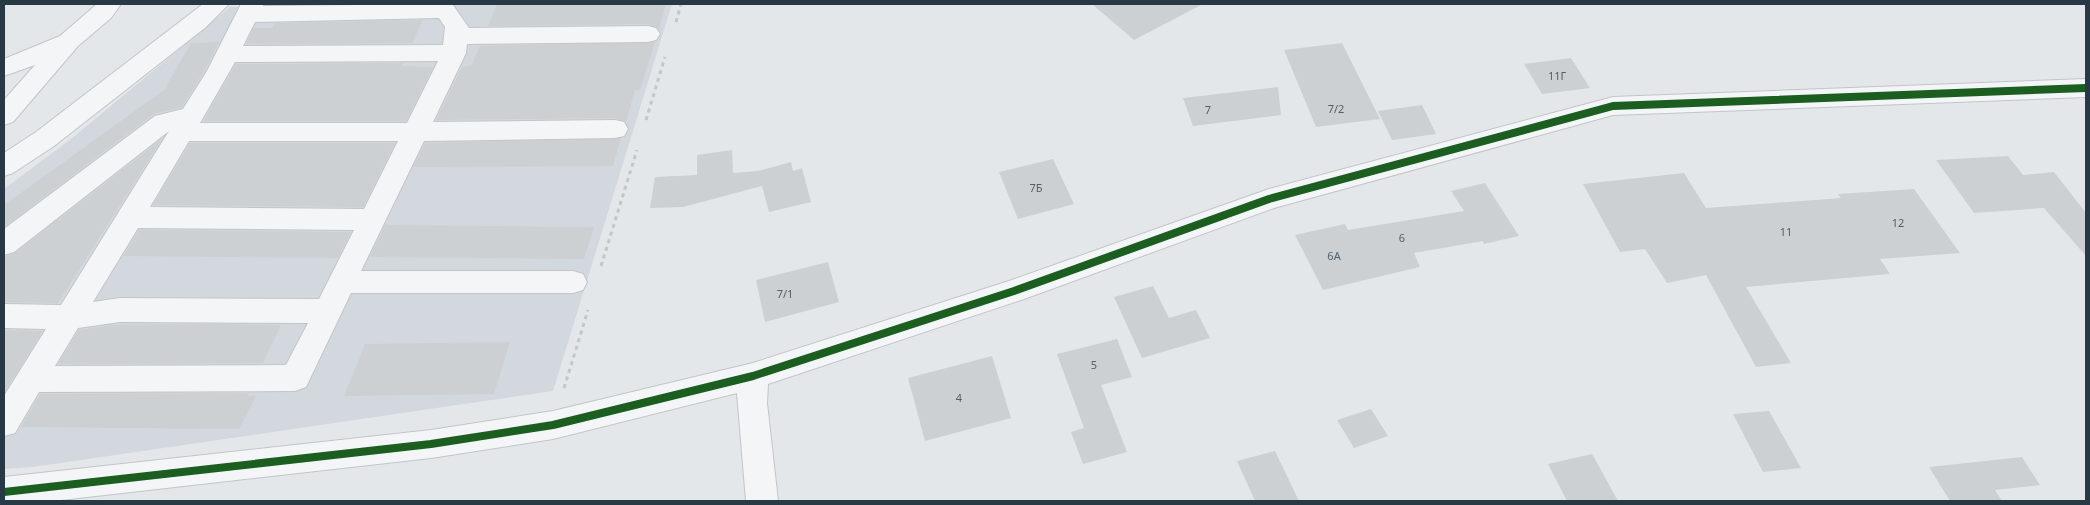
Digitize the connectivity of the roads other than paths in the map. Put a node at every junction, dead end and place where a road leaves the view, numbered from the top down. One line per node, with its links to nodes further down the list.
1 (109, 4): 5 (street)
2 (217, 4): 14 (street)
3 (249, 9): 6 (street); 7 (street)
4 (648, 34): 6 (street)
5 (70, 40): 8 (street); 10 (street)
6 (455, 45): 7 (street); 13 (street)
7 (227, 54): 11 (street)
8 (4, 68)
9 (2086, 88): 23 (street)
10 (4, 116)
11 (187, 124): 13 (street); 15 (street); 17 (street)
12 (615, 129): 13 (street)
13 (416, 132): 16 (street)
14 (4, 166)
15 (130, 217): 16 (street); 22 (street)
16 (373, 220): 18 (street)
17 (4, 244)
18 (342, 282): 19 (street); 20 (street)
19 (582, 291)
20 (328, 311): 22 (street); 24 (street)
21 (4, 316): 22 (street)
22 (69, 316): 24 (street)
23 (753, 376): 26 (street); 27 (street)
24 (31, 379): 25 (street)
25 (6, 416)
26 (4, 492)
27 (762, 501)

